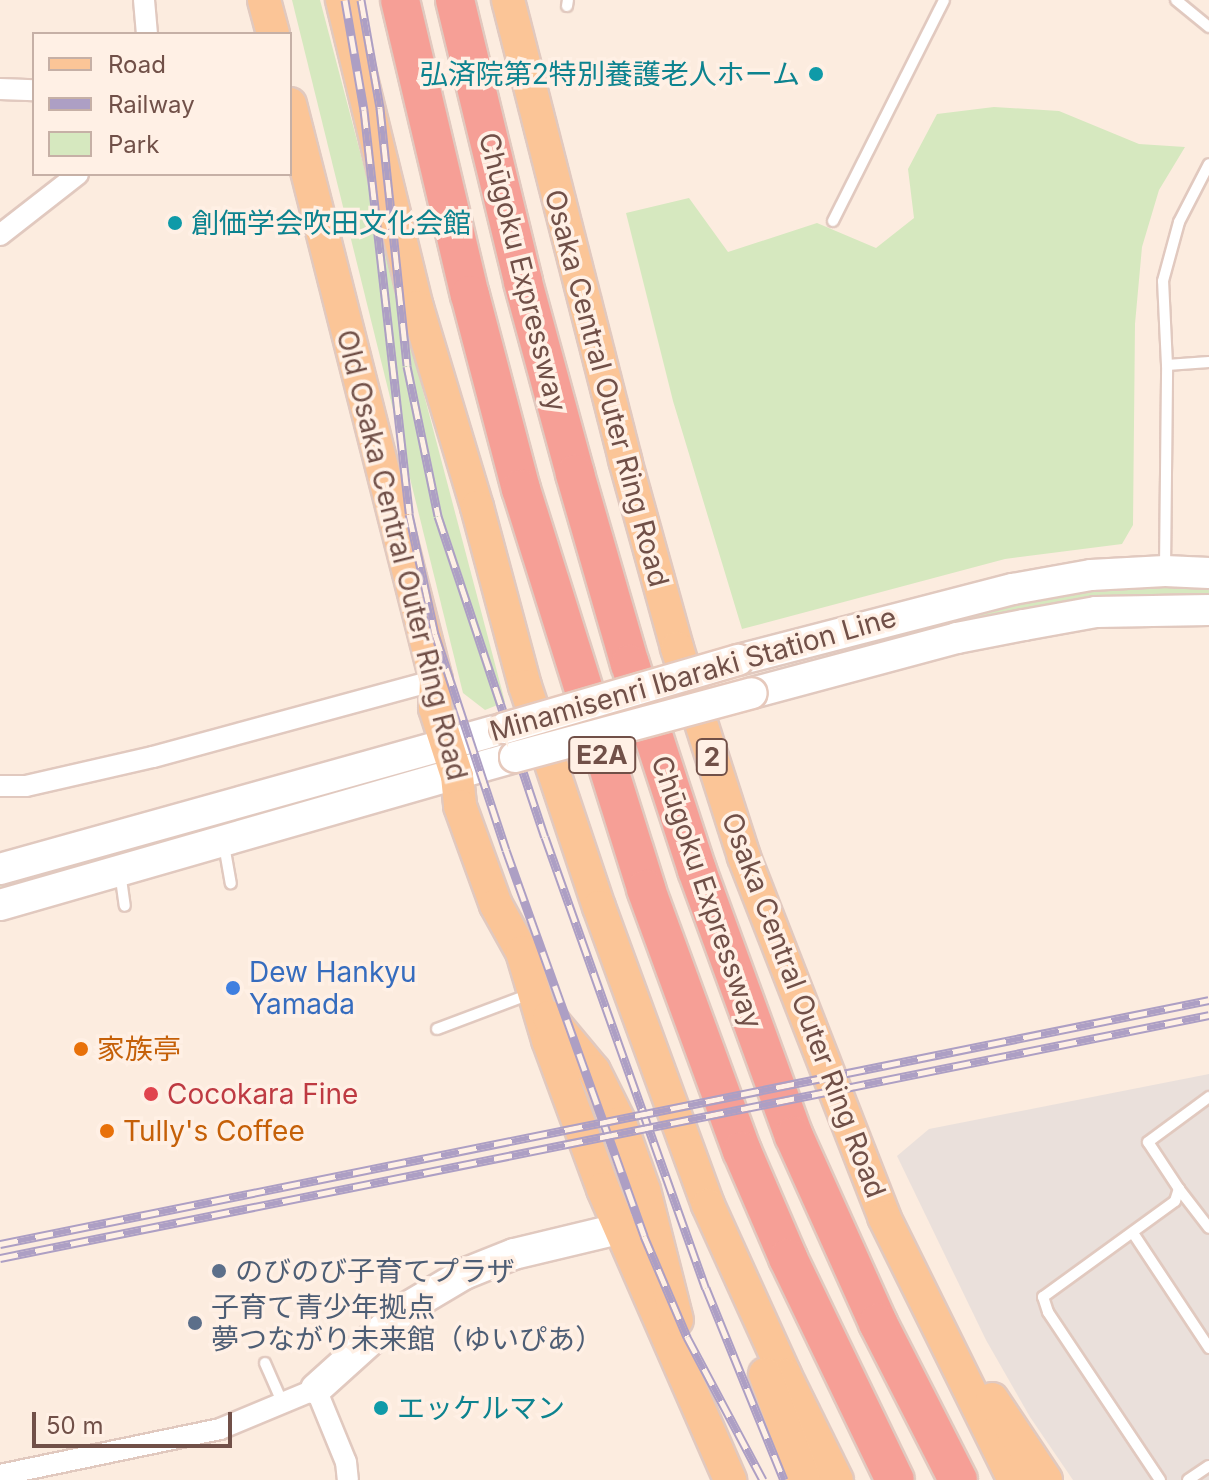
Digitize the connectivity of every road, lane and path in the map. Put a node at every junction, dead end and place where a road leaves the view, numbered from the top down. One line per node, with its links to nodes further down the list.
1 (144, 0): 10 (street)
2 (264, 0): 11 (main road)
3 (342, 0): 38 (main road)
4 (400, 0): 55 (highway, Chūgoku Expressway / E2A)
5 (455, 0): 56 (highway, Chūgoku Expressway / E2A)
6 (508, 0): 43 (main road, Osaka Central Outer Ring Road / 2)
7 (944, 0): 17 (lane)
8 (1176, 0): 9 (lane)
9 (1209, 27)
10 (147, 32)
11 (272, 32)
12 (0, 89): 13 (street)
13 (32, 90)
14 (292, 112): 24 (main road, Old Osaka Central Outer Ring Road)
15 (1209, 164): 20 (lane)
16 (75, 176): 18 (street)
17 (833, 221)
18 (0, 235)
19 (1209, 362): 20 (lane)
20 (1167, 365): 21 (lane)
21 (1165, 571): 22 (main road, Minamisenri Ibaraki Station Line); 25 (main road, Minamisenri Ibaraki Station Line, bridge)
22 (1209, 573)
23 (1209, 610): 26 (main road, Minamisenri Ibaraki Station Line, bridge)
24 (436, 680): 25 (main road, Old Osaka Central Outer Ring Road); 27 (street)
25 (447, 744): 26 (main road, Old Osaka Central Outer Ring Road); 29 (main road, Minamisenri Ibaraki Station Line)
26 (457, 776): 28 (main road, Minamisenri Ibaraki Station Line); 34 (main road, Old Osaka Central Outer Ring Road)
27 (0, 786)
28 (223, 843): 30 (main road, Minamisenri Ibaraki Station Line); 31 (lane)
29 (0, 869)
30 (120, 871): 32 (main road, Minamisenri Ibaraki Station Line); 33 (lane)
31 (231, 883)
32 (0, 905)
33 (125, 906)
34 (537, 995): 35 (lane); 39 (main road, Old Osaka Central Outer Ring Road); 42 (main road, Old Osaka Central Outer Ring Road)
35 (437, 1029)
36 (1209, 1097): 37 (lane)
37 (1179, 1189): 40 (lane); 41 (lane)
38 (708, 1205): 53 (main road); 54 (main road)
39 (622, 1228): 42 (main road); 46 (main road); 47 (main road, Old Osaka Central Outer Ring Road)
40 (1209, 1228)
41 (1133, 1233): 44 (lane); 59 (lane)
42 (659, 1247): 47 (main road, Old Osaka Central Outer Ring Road)
43 (923, 1302): 57 (main road, Osaka Central Outer Ring Road / 2); 58 (main road)
44 (1209, 1348)
45 (265, 1363): 48 (lane)
46 (316, 1389): 48 (street); 51 (street)
47 (696, 1401): 52 (main road, Old Osaka Central Outer Ring Road)
48 (283, 1404): 50 (street)
49 (1209, 1466): 60 (lane)
50 (0, 1475)
51 (348, 1480)
52 (730, 1480)
53 (804, 1480)
54 (837, 1480)
55 (895, 1480)
56 (958, 1480)
57 (1014, 1480)
58 (1046, 1480)
59 (1160, 1480)
60 (1188, 1480)

